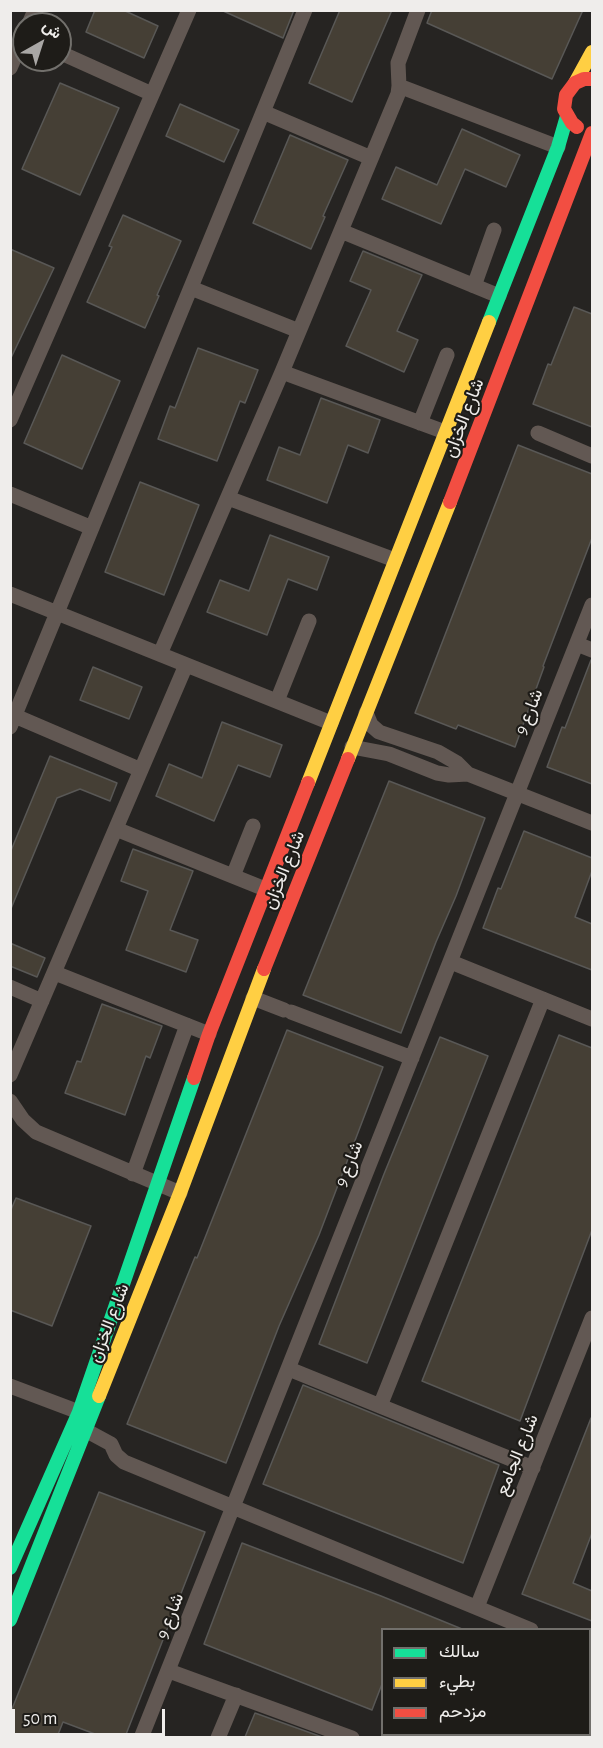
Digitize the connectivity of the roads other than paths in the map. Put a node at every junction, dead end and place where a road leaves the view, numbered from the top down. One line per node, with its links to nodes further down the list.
1 (189, 10): 9 (street)
2 (305, 10): 10 (street)
3 (418, 10): 8 (street)
4 (592, 52): 7 (main road, شارع الخزان)
5 (72, 58): 9 (street)
6 (592, 79): 7 (main road)
7 (575, 83): 11 (main road, شارع الخزان)
8 (399, 86): 13 (street); 14 (street)
9 (152, 94): 23 (street)
10 (263, 112): 14 (street); 18 (street)
11 (567, 116): 12 (main road); 13 (main road, شارع الخزان)
12 (592, 131): 41 (main road, شارع الخزان)
13 (558, 147): 19 (main road, شارع الخزان)
14 (371, 158): 16 (street)
15 (494, 230): 17 (street)
16 (341, 231): 17 (street); 20 (street)
17 (474, 286): 19 (street)
18 (191, 288): 20 (street); 30 (street)
19 (499, 296): 25 (main road, شارع الخزان)
20 (299, 331): 22 (street)
21 (447, 355): 24 (street)
22 (282, 372): 24 (street); 29 (street)
23 (10, 420)
24 (420, 423): 25 (street)
25 (446, 432): 31 (main road, شارع الخزان)
26 (538, 433): 27 (street)
27 (592, 456)
28 (10, 494): 30 (street)
29 (228, 498): 31 (street); 38 (street)
30 (92, 528): 34 (street)
31 (395, 560): 43 (main road, شارع الخزان)
32 (10, 594): 34 (street)
33 (592, 605): 36 (street, شارع 9)
34 (57, 612): 38 (street); 42 (street)
35 (309, 621): 40 (street)
36 (577, 644): 37 (street); 47 (street, شارع 9)
37 (592, 650)
38 (160, 654): 39 (street)
39 (186, 664): 40 (street); 45 (street)
40 (276, 701): 43 (street)
41 (366, 712): 44 (main road, شارع الخزان); 46 (street)
42 (13, 722): 45 (street)
43 (331, 723): 52 (main road, شارع الخزان)
44 (352, 747): 46 (street); 56 (main road, شارع الخزان)
45 (141, 770): 50 (street)
46 (468, 774): 47 (street)
47 (518, 793): 48 (street); 53 (street, شارع 9)
48 (592, 823)
49 (253, 826): 51 (street)
50 (116, 829): 51 (street); 54 (street)
51 (233, 876): 52 (street)
52 (265, 889): 61 (main road, شارع الخزان)
53 (451, 962): 57 (street); 62 (street, شارع 9)
54 (54, 973): 58 (street); 60 (street)
55 (10, 987): 58 (street)
56 (253, 998): 62 (street); 68 (main road, شارع الخزان)
57 (543, 999): 59 (street); 72 (street)
58 (42, 1001): 63 (street)
59 (592, 1019)
60 (187, 1025): 61 (street); 66 (street)
61 (209, 1034): 67 (main road, شارع الخزان)
62 (412, 1058): 70 (street, شارع 9)
63 (10, 1076)
64 (14, 1107): 65 (street); 66 (street)
65 (10, 1129)
66 (133, 1174): 67 (street)
67 (158, 1184): 68 (street); 73 (main road, شارع الخزان)
68 (180, 1193): 74 (main road, شارع الخزان)
69 (592, 1318): 75 (street, شارع الجامع)
70 (289, 1369): 72 (street); 76 (street, شارع 9)
71 (10, 1386): 73 (street)
72 (380, 1406): 75 (street)
73 (78, 1412): 77 (main road, شارع الخزان)
74 (87, 1431): 76 (street); 79 (main road, شارع الخزان)
75 (533, 1468): 78 (street, شارع الجامع)
76 (234, 1506): 78 (street); 81 (street, شارع 9)
77 (10, 1568)
78 (477, 1607): 80 (street)
79 (10, 1620)
80 (529, 1628)
81 (169, 1671): 82 (street); 83 (street, شارع 9)
82 (236, 1695): 84 (street); 85 (street)
83 (141, 1737)
84 (218, 1737)
85 (352, 1737)

